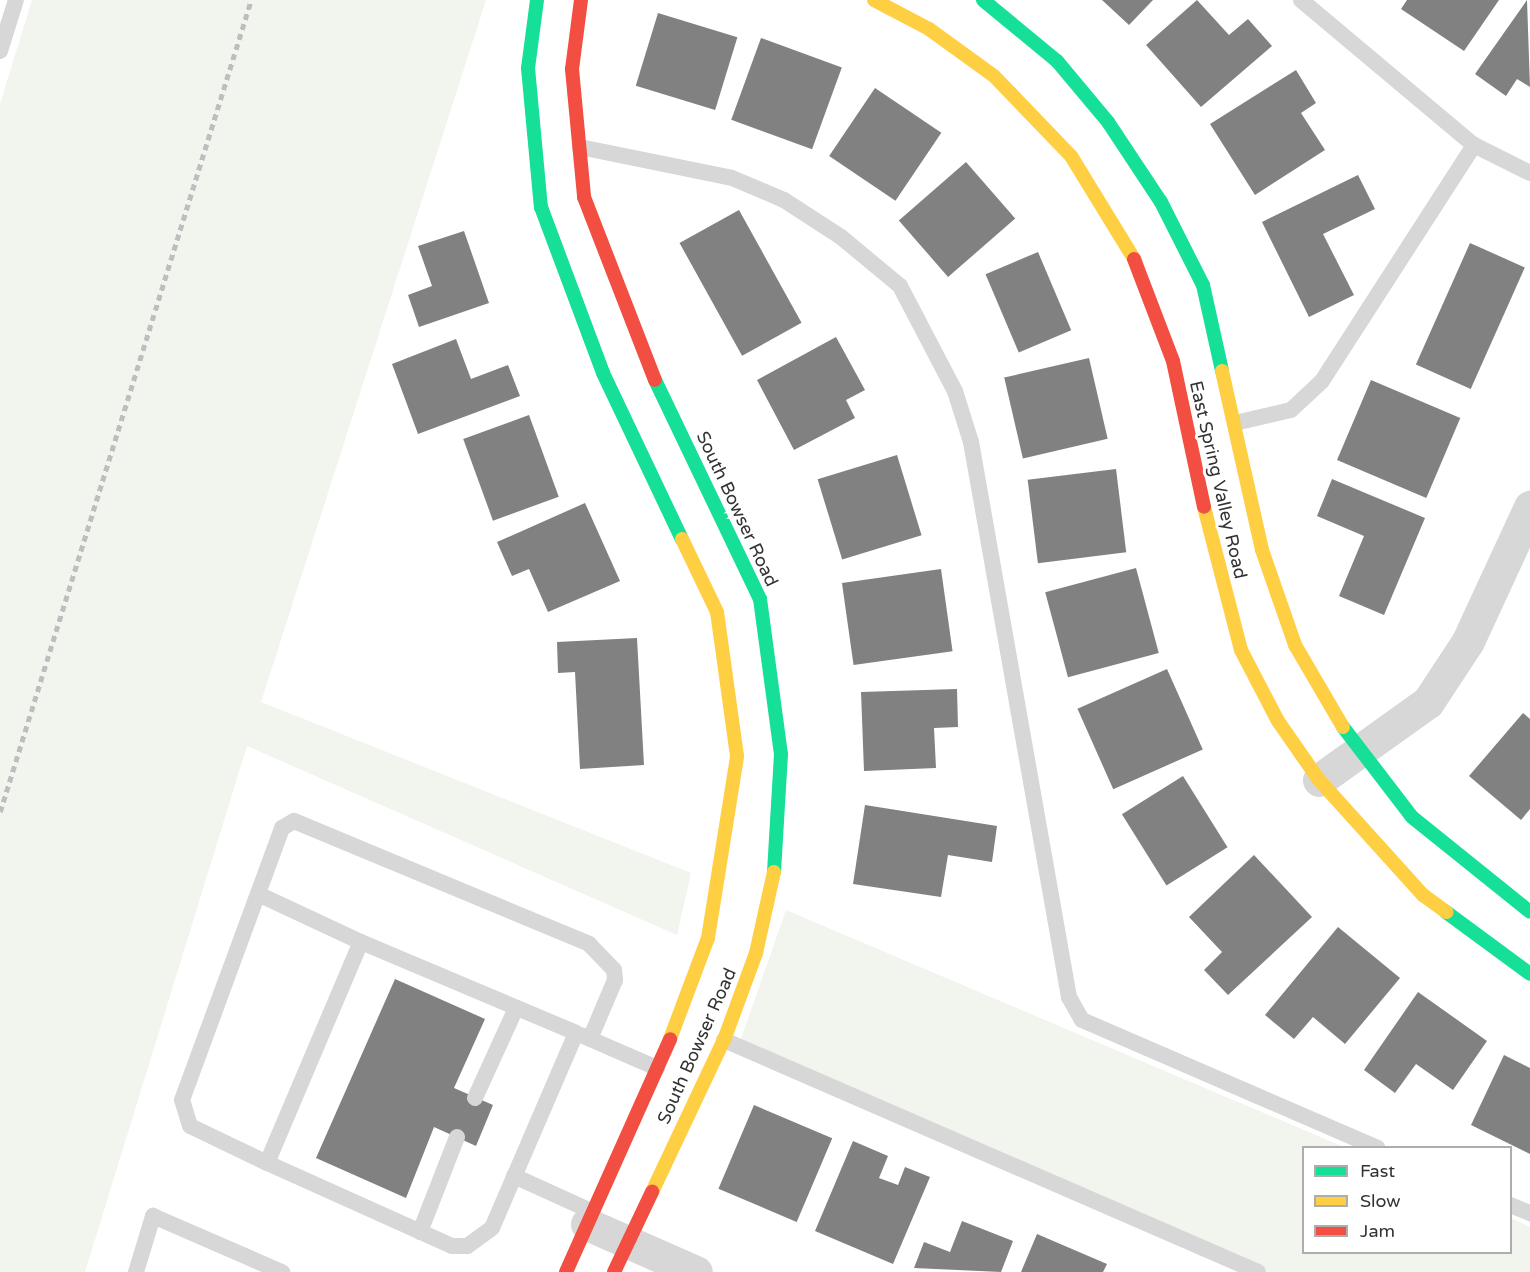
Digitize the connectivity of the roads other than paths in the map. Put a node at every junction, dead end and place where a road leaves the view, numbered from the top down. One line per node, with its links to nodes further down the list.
1 (16, 0): 7 (lane)
2 (537, 0): 22 (street, South Bowser Road)
3 (581, 0): 9 (street, South Bowser Road)
4 (873, 0): 14 (street, East Spring Valley Road)
5 (983, 0): 11 (street, East Spring Valley Road)
6 (1301, 0): 8 (lane)
7 (0, 51)
8 (1474, 145): 10 (lane); 11 (lane)
9 (580, 147): 21 (street, South Bowser Road); 25 (lane)
10 (1530, 173)
11 (1235, 423): 13 (street, East Spring Valley Road)
12 (1530, 507): 13 (street)
13 (1359, 754): 14 (street); 16 (street, East Spring Valley Road)
14 (1319, 780): 18 (street, East Spring Valley Road)
15 (258, 894): 17 (lane); 20 (lane); 26 (lane)
16 (1530, 912)
17 (361, 942): 19 (lane); 26 (lane)
18 (1530, 974)
19 (516, 1008): 20 (lane); 23 (lane)
20 (583, 1036): 22 (lane); 27 (lane)
21 (724, 1040): 32 (street, South Bowser Road); 38 (lane)
22 (657, 1068): 30 (street, South Bowser Road)
23 (475, 1098)
24 (457, 1137): 31 (lane)
25 (1373, 1146)
26 (267, 1163): 31 (lane)
27 (514, 1176): 30 (lane); 31 (lane)
28 (1512, 1206): 29 (lane)
29 (1530, 1213)
30 (590, 1218): 32 (street); 35 (street, South Bowser Road)
31 (420, 1232)
32 (627, 1242): 36 (street, South Bowser Road); 37 (street)
33 (136, 1272): 34 (lane)
34 (282, 1272)
35 (566, 1272)
36 (614, 1272)
37 (696, 1272)
38 (1258, 1272)

